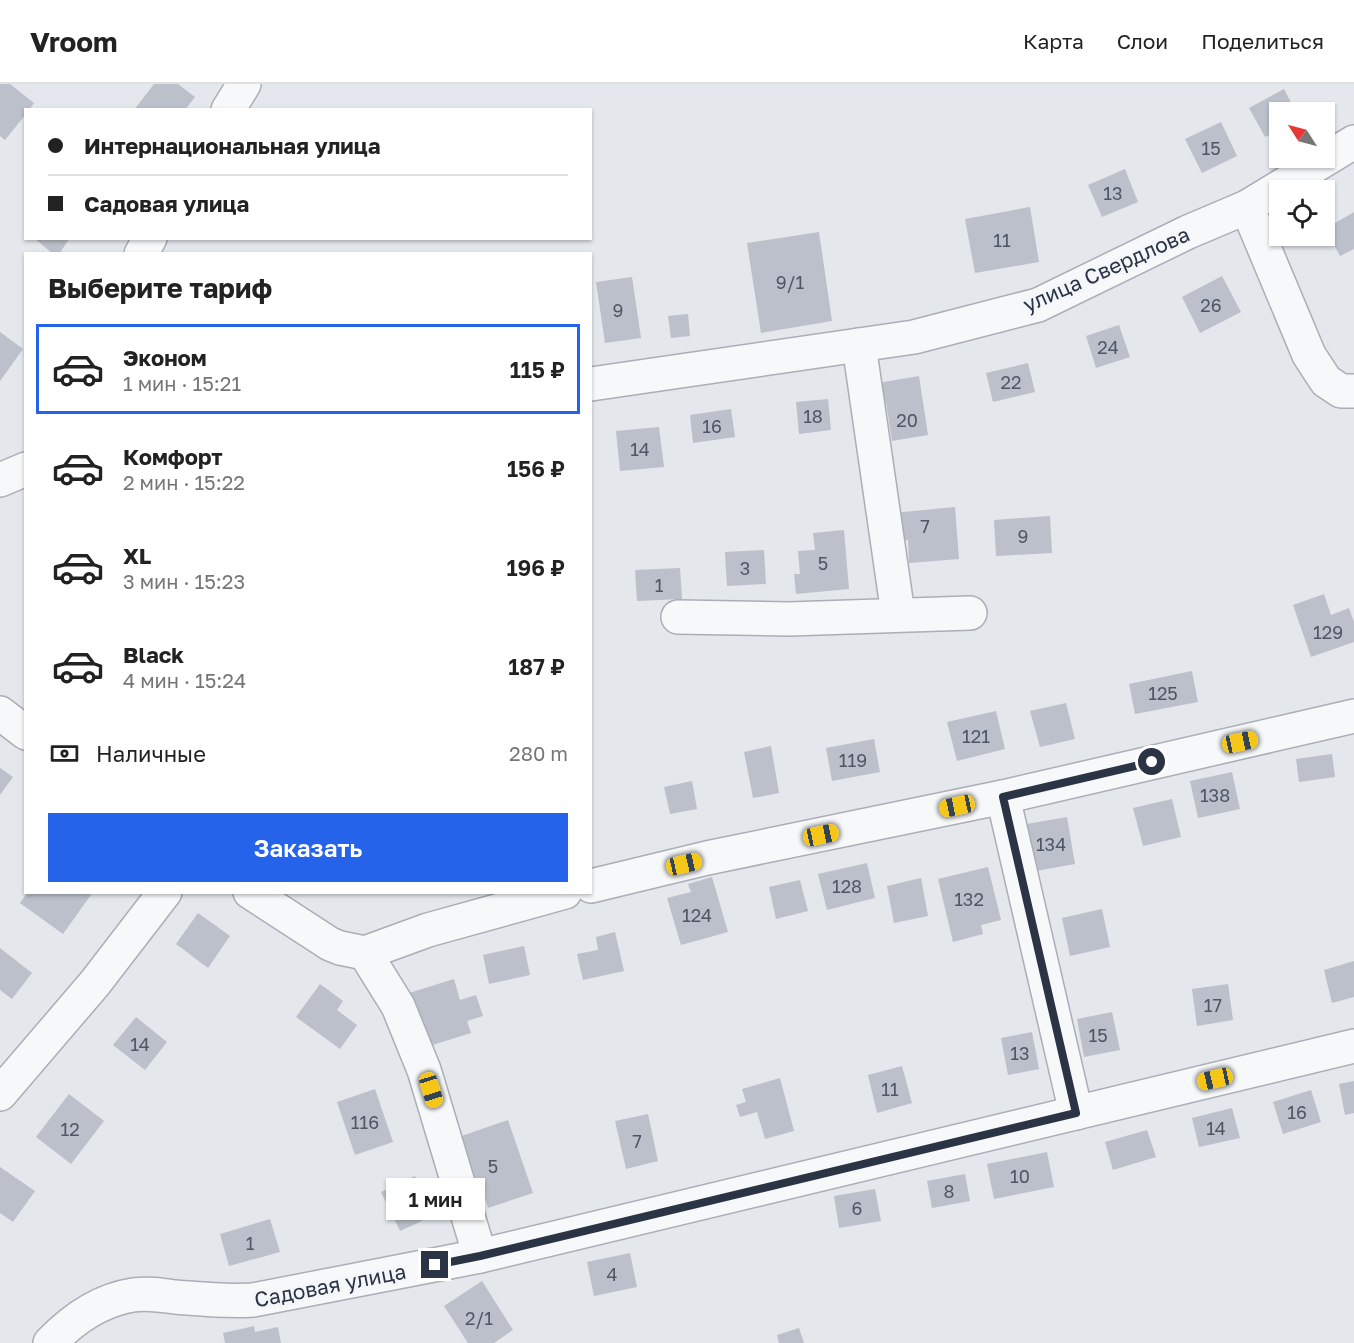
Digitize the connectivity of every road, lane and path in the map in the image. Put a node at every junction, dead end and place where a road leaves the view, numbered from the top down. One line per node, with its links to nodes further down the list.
1 (244, 84): 2 (street)
2 (229, 108)
3 (1354, 142): 4 (street, улица Свердлова)
4 (1247, 207): 5 (street, улица Свердлова); 7 (street)
5 (859, 345): 6 (street, улица Свердлова); 11 (street)
6 (592, 384)
7 (1354, 391)
8 (24, 471): 9 (street)
9 (0, 480)
10 (970, 613): 11 (street)
11 (898, 614): 12 (street)
12 (678, 617)
13 (0, 713): 15 (street)
14 (1354, 716): 16 (street)
15 (24, 731)
16 (1003, 797): 17 (street); 24 (street)
17 (592, 886)
18 (163, 894): 23 (street)
19 (253, 894): 21 (street)
20 (558, 894): 21 (street)
21 (365, 954): 25 (street)
22 (1354, 1046): 24 (street, Садовая улица)
23 (0, 1094)
24 (1076, 1113): 25 (street, Садовая улица)
25 (480, 1256): 26 (street, Садовая улица)
26 (50, 1343)

